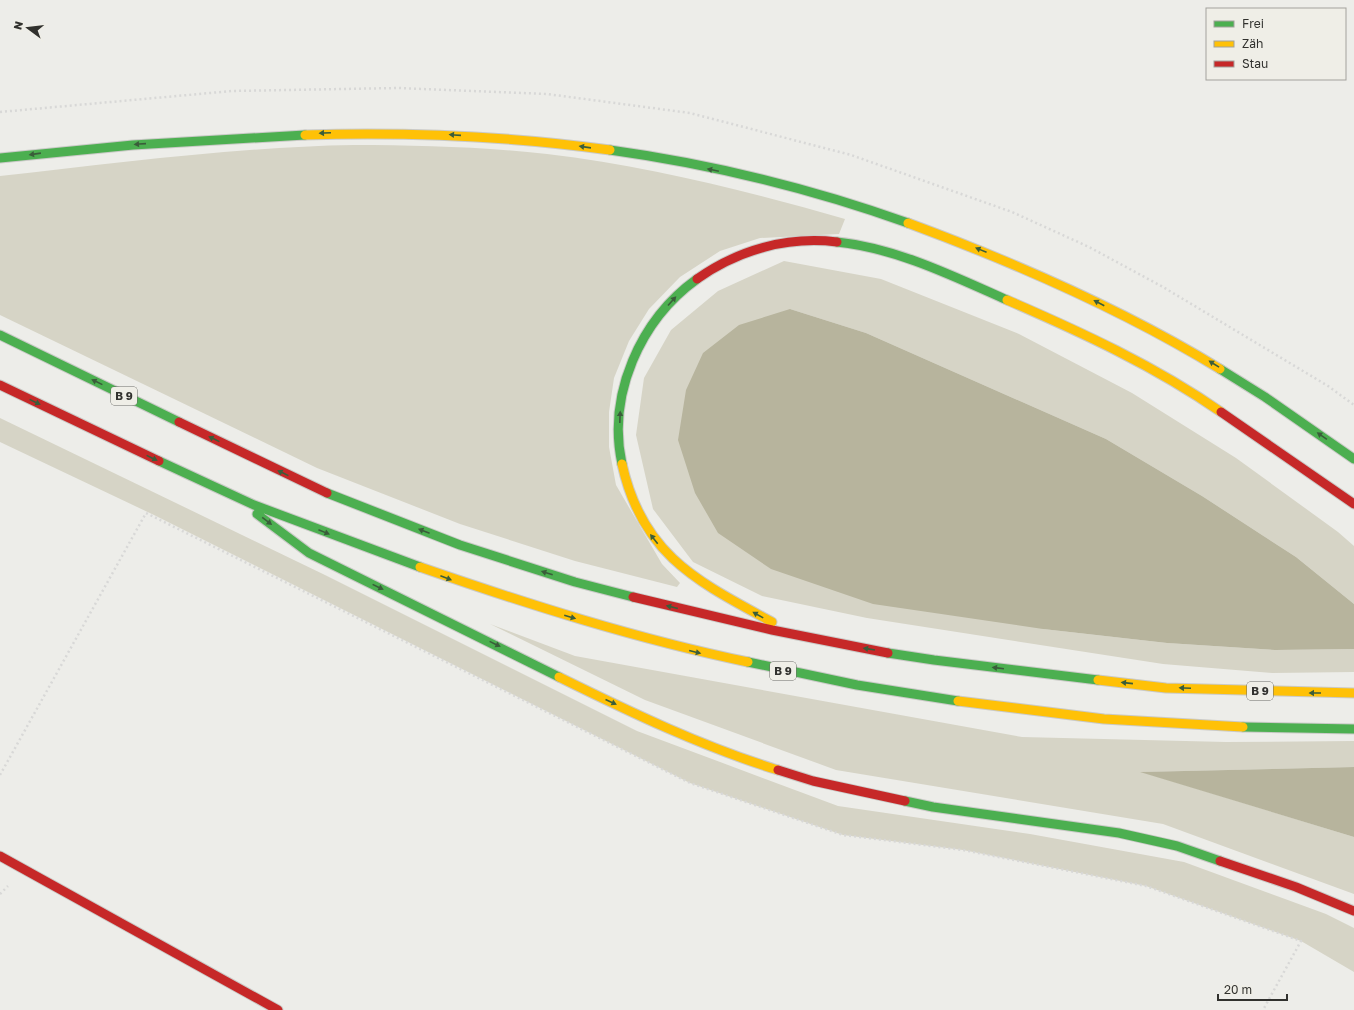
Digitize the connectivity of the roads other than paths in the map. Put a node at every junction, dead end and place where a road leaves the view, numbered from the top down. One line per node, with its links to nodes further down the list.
1 (0, 158): 4 (main road, one-way to 1)
2 (0, 335): 7 (main road, B 9, one-way to 2)
3 (0, 385): 5 (main road, B 9, one-way to 5)
4 (1354, 459)
5 (236, 497): 9 (main road, B 9, one-way to 9); 11 (main road, one-way to 11)
6 (1354, 504): 7 (main road, one-way to 6)
7 (792, 634): 8 (main road, B 9, one-way to 7)
8 (1354, 693)
9 (1354, 729)
10 (0, 856): 12 (main road)
11 (1354, 911)
12 (278, 1010)

